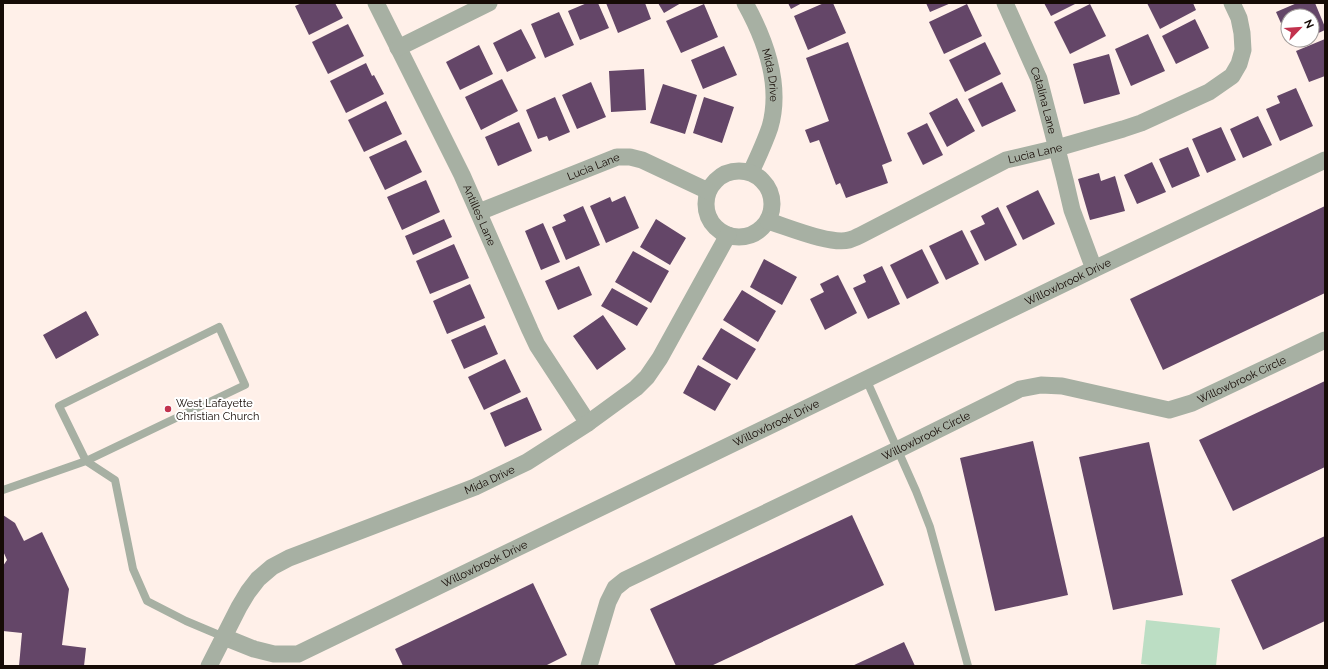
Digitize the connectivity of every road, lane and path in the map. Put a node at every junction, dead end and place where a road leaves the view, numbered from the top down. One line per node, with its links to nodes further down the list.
1 (376, 3): 6 (street, Antilles Lane)
2 (489, 3): 6 (street)
3 (745, 3): 9 (street, Mida Drive)
4 (1005, 3): 7 (street, Catalina Lane)
5 (1232, 3): 7 (street, Lucia Lane)
6 (398, 48): 11 (street, Antilles Lane)
7 (1058, 148): 12 (street, Lucia Lane); 14 (street, Catalina Lane)
8 (1325, 160): 14 (street, Willowbrook Drive)
9 (752, 172): 10 (street); 12 (street)
10 (708, 191): 11 (street, Lucia Lane); 13 (street)
11 (478, 212): 17 (street, Antilles Lane)
12 (768, 221): 13 (street)
13 (728, 235): 17 (street, Mida Drive)
14 (1094, 269): 16 (street, Willowbrook Drive)
15 (1325, 340): 18 (street, Willowbrook Circle)
16 (866, 379): 18 (lane); 21 (street, Willowbrook Drive)
17 (588, 423): 21 (street, Mida Drive)
18 (897, 450): 23 (street, Willowbrook Circle); 24 (lane)
19 (86, 461): 19 (lane); 20 (lane); 21 (lane)
20 (3, 490)
21 (224, 637): 22 (street, Mida Drive)
22 (209, 666)
23 (589, 666)
24 (968, 666)

